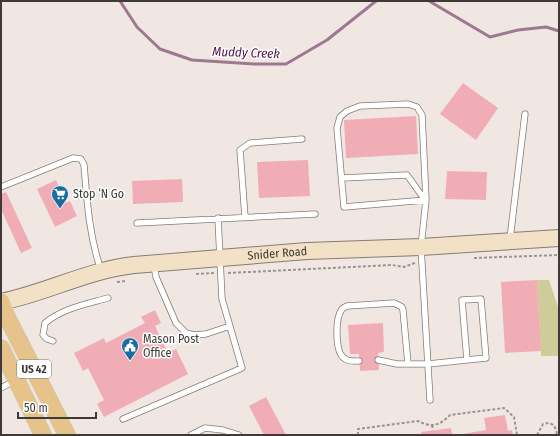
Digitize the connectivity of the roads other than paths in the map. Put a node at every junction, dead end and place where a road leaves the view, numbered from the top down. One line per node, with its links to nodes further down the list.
1 (525, 114): 11 (lane)
2 (302, 139): 7 (lane)
3 (342, 178): 5 (lane); 5 (lane); 5 (lane)
4 (1, 187): 15 (lane)
5 (426, 200): 12 (lane)
6 (315, 214): 7 (lane)
7 (245, 217): 8 (lane)
8 (218, 218): 9 (lane); 14 (lane)
9 (137, 223)
10 (559, 238): 11 (street, Snider Road)
11 (510, 241): 12 (street, Snider Road)
12 (422, 254): 14 (street, Snider Road); 25 (lane)
13 (154, 263): 14 (street, Snider Road); 15 (street, Snider Road); 18 (lane)
14 (221, 265): 18 (lane)
15 (102, 271): 17 (street, Snider Road)
16 (108, 298): 19 (lane)
17 (1, 302): 31 (main road, US 42)
18 (230, 326): 29 (lane)
19 (53, 341)
20 (1, 348): 26 (main road, US 42)
21 (378, 360): 24 (lane)
22 (467, 360): 22 (lane); 25 (lane)
23 (359, 361): 24 (lane)
24 (408, 364): 25 (lane)
25 (428, 364): 28 (lane)
26 (16, 380): 27 (lane); 30 (main road, US 42)
27 (1, 388)
28 (430, 400)
29 (123, 419)
30 (43, 435)
31 (67, 435)
32 (191, 435): 33 (lane)
33 (239, 435)

